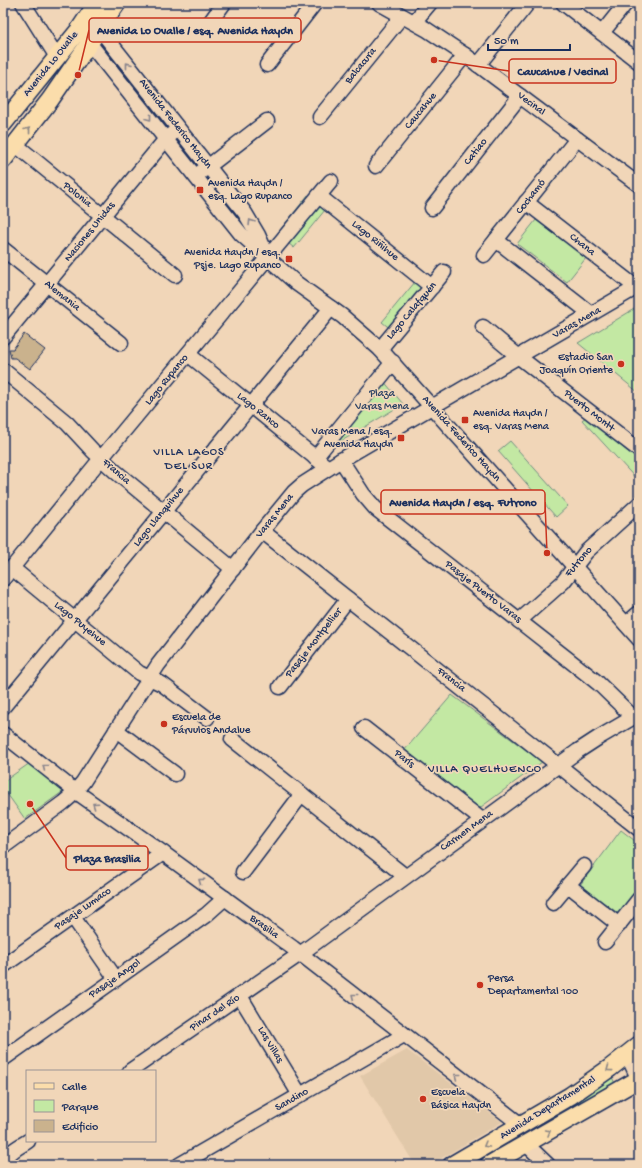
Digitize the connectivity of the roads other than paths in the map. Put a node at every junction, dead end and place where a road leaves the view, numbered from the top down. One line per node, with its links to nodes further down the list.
1 (23, 3): 18 (street)
2 (118, 3): 13 (main road, Avenida Lo Ovalle)
3 (224, 3): 12 (street)
4 (315, 3): 20 (street)
5 (379, 3): 11 (street, Vecinal)
6 (430, 3): 11 (street, Balcacura)
7 (528, 3): 21 (street)
8 (563, 3): 15 (street)
9 (626, 3): 15 (street)
10 (93, 9): 13 (street, Avenida Federico Haydn); 14 (main road, Avenida Lo Ovalle)
11 (408, 19): 17 (street, Vecinal); 25 (street, Balcacura)
12 (211, 21)
13 (100, 29): 16 (main road, Avenida Lo Ovalle); 22 (street, Avenida Federico Haydn, one-way to 13)
14 (78, 30): 16 (street, Avenida Federico Haydn); 18 (main road, Avenida Lo Ovalle)
15 (602, 33): 19 (street)
16 (90, 44): 23 (street, Avenida Federico Haydn); 31 (main road, Avenida Lo Ovalle, one-way to 16)
17 (465, 55): 21 (street, Vecinal); 33 (street, Caucahue)
18 (57, 57): 27 (main road, Avenida Lo Ovalle)
19 (639, 62)
20 (267, 65)
21 (478, 65): 24 (street, Vecinal)
22 (143, 83): 23 (street); 28 (street, Avenida Federico Haydn)
23 (130, 94): 30 (street, Avenida Federico Haydn, one-way to 30)
24 (520, 96): 29 (street, Vecinal); 40 (street, Catiao)
25 (320, 117)
26 (267, 121): 34 (street)
27 (3, 124)
28 (178, 128): 30 (street, Naciones Unidas); 34 (street, Avenida Federico Haydn)
29 (577, 138): 37 (street, Vecinal); 39 (street, Cochamó)
30 (166, 139): 35 (street, Avenida Federico Haydn); 41 (street, Naciones Unidas)
31 (16, 145): 32 (main road, Avenida Lo Ovalle); 41 (street, Polonia)
32 (3, 160)
33 (376, 166)
34 (209, 167): 35 (street); 45 (street, Avenida Federico Haydn, one-way to 34)
35 (195, 176): 45 (street, Avenida Federico Haydn)
36 (331, 181): 38 (street, Lago Rupanco)
37 (639, 185)
38 (319, 196): 45 (street, Lago Rupanco); 49 (street, Lago Riñihue)
39 (526, 202): 42 (street, Cochamó); 50 (street, Chana)
40 (432, 208)
41 (102, 216): 47 (street, Polonia); 48 (street, Naciones Unidas)
42 (496, 240): 44 (street, Cochamó); 52 (street)
43 (3, 249): 48 (street, Alemania)
44 (484, 255)
45 (267, 257): 51 (street, Avenida Federico Haydn); 57 (street, Lago Rupanco)
46 (444, 272): 49 (street, Lago Calafquén)
47 (175, 275)
48 (46, 284): 54 (street, Naciones Unidas); 55 (street, Alemania)
49 (432, 287): 56 (street, Lago Calafquén)
50 (638, 287): 52 (street, Varas Mena)
51 (331, 308): 56 (street, Avenida Federico Haydn); 61 (street, Lago Llanquihue)
52 (592, 314): 58 (street, Varas Mena)
53 (483, 327): 58 (street, Puerto Montt)
54 (3, 337)
55 (121, 343)
56 (380, 349): 59 (street, Avenida Federico Haydn)
57 (188, 354): 61 (street, Lago Ranco); 65 (street, Lago Rupanco)
58 (519, 357): 62 (street, Varas Mena); 63 (street, Puerto Montt)
59 (392, 362): 62 (street, Avenida Federico Haydn); 64 (street)
60 (3, 370): 65 (street, Francia)
61 (251, 405): 64 (street, Lago Ranco); 69 (street, Lago Llanquihue)
62 (433, 407): 66 (street, Varas Mena); 71 (street, Avenida Federico Haydn)
63 (639, 450)
64 (315, 458): 67 (street, Lago Ranco)
65 (101, 459): 69 (street, Francia); 72 (street, Lago Rupanco)
66 (341, 460): 67 (street, Varas Mena); 78 (street, Pasaje Puerto Varas)
67 (328, 468): 70 (street, Varas Mena)
68 (639, 504): 71 (street, Futrono)
69 (163, 512): 73 (street, Francia); 77 (street, Lago Llanquihue)
70 (262, 531): 73 (street, Varas Mena); 75 (street, Francia)
71 (575, 567): 78 (street, Futrono); 79 (street, Avenida Federico Haydn)
72 (12, 568): 74 (street, Lago Rupanco); 77 (street, Lago Puyehue)
73 (232, 569): 81 (street, Varas Mena)
74 (3, 579)
75 (348, 599): 82 (street, Pasaje Montpellier); 90 (street, Francia)
76 (639, 613): 79 (street)
77 (74, 620): 81 (street, Lago Puyehue); 83 (street, Lago Llanquihue)
78 (520, 621): 84 (street, Pasaje Puerto Varas)
79 (626, 624): 80 (street, Avenida Federico Haydn)
80 (639, 639)
81 (150, 677): 85 (street, Lago Puyehue); 87 (street, Varas Mena)
82 (280, 687)
83 (3, 707)
84 (636, 716): 90 (street, Carmen Mena)
85 (207, 718)
86 (364, 728): 94 (street, París)
87 (116, 730): 91 (street); 92 (street, Varas Mena)
88 (3, 734): 92 (street, Brasilia, one-way to 88)
89 (232, 739): 93 (street)
90 (558, 765): 94 (street, Carmen Mena); 95 (street, Francia)
91 (175, 774)
92 (75, 791): 96 (street, Varas Mena); 97 (street, Brasilia, one-way to 92)
93 (302, 794): 99 (street); 100 (street)
94 (482, 820): 100 (street, Carmen Mena)
95 (639, 829)
96 (3, 847)
97 (163, 853): 102 (street, Brasilia, one-way to 97); 105 (street, Pasaje Lumaco)
98 (584, 866): 101 (street)
99 (243, 872)
100 (405, 876): 108 (street, Carmen Mena)
101 (568, 885): 104 (street); 106 (street)
102 (225, 898): 108 (street, Brasilia); 110 (street, Pasaje Angol)
103 (639, 899): 106 (street)
104 (553, 903)
105 (73, 917): 109 (street, Pasaje Lumaco); 110 (street)
106 (619, 925): 107 (street)
107 (605, 942)
108 (300, 954): 111 (street, Pinar del Río); 112 (street, Brasilia, one-way to 108)
109 (3, 966)
110 (116, 979): 114 (street, Pasaje Angol)
111 (240, 996): 115 (street, Pinar del Río); 117 (street, Las Villas)
112 (404, 1035): 117 (street, Sandino); 118 (street, Brasilia, one-way to 112)
113 (633, 1050): 116 (street); 118 (main road, Avenida Departamental, one-way to 118)
114 (4, 1055)
115 (131, 1070)
116 (639, 1079): 120 (main road, Avenida Departamental, one-way to 116)
117 (300, 1095): 122 (street, Sandino)
118 (521, 1125): 123 (main road, Avenida Departamental, one-way to 123)
119 (26, 1142): 121 (street)
120 (526, 1144): 124 (main road, Avenida Departamental); 125 (street)
121 (4, 1163)
122 (179, 1165)
123 (452, 1165)
124 (489, 1165)
125 (548, 1165)

